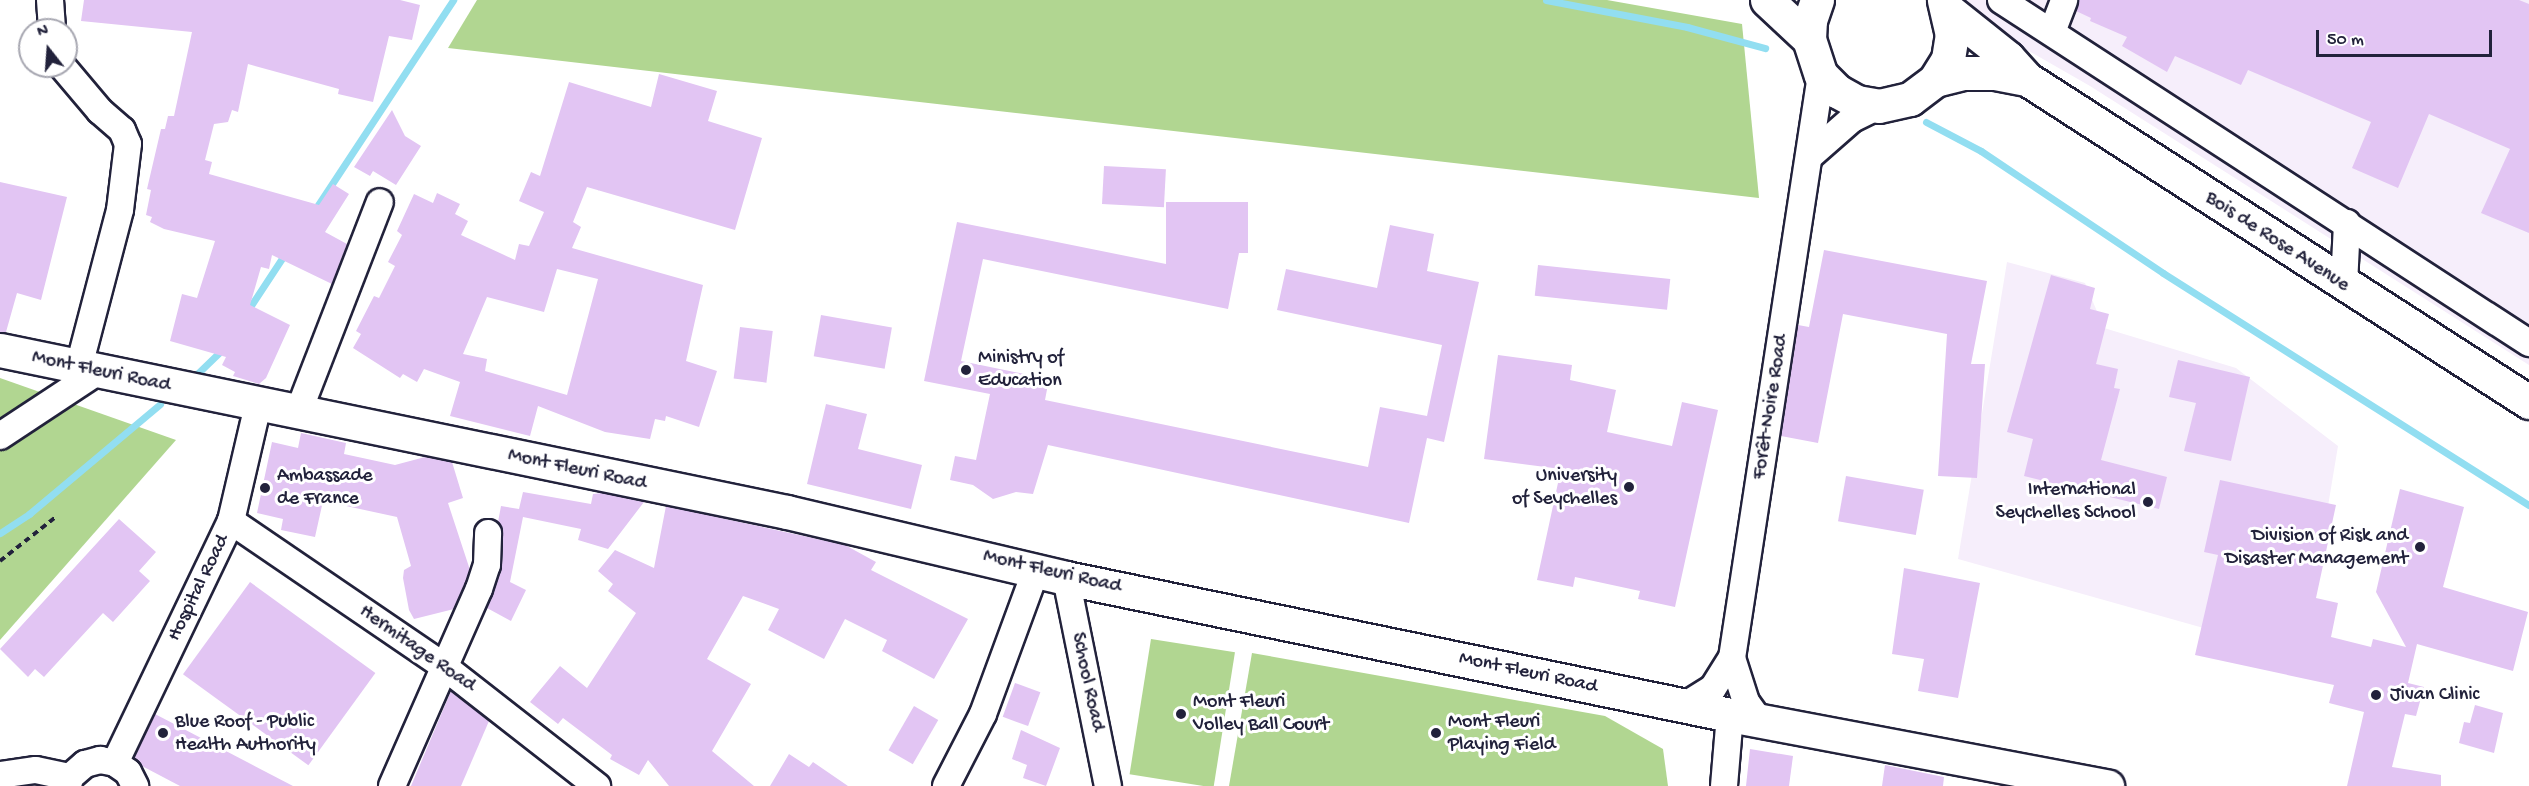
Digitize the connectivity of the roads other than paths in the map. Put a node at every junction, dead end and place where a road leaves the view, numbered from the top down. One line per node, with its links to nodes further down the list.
1 (50, 0): 7 (street)
2 (1767, 0): 9 (main road)
3 (1817, 0): 9 (main road)
4 (2001, 0): 8 (street)
5 (2064, 0): 8 (street)
6 (1946, 6): 12 (main road); 13 (main road, Bois de Rose Avenue)
7 (51, 18)
8 (2052, 32): 17 (street)
9 (1809, 39): 10 (main road)
10 (1821, 75): 14 (main road); 15 (street, Forêt-Noire Road)
11 (72, 78): 21 (street)
12 (1935, 80): 13 (main road, Bois de Rose Avenue); 14 (main road)
13 (2027, 80): 18 (main road, Bois de Rose Avenue)
14 (1879, 106): 15 (street)
15 (1810, 155): 29 (street, Forêt-Noire Road)
16 (380, 202): 24 (street)
17 (2347, 223): 18 (street); 19 (street)
18 (2344, 285): 22 (main road, Bois de Rose Avenue)
19 (2529, 343)
20 (0, 350): 21 (main road, Mont Fleuri Road)
21 (88, 369): 23 (main road, Mont Fleuri Road); 25 (street)
22 (2529, 402)
23 (258, 405): 24 (main road, Mont Fleuri Road); 26 (street, Hospital Road)
24 (298, 413): 28 (main road, Mont Fleuri Road)
25 (0, 436)
26 (231, 521): 30 (street, Hermitage Road); 33 (street, Hospital Road)
27 (488, 533): 30 (street)
28 (1051, 574): 31 (main road, Mont Fleuri Road); 40 (street); 41 (street, School Road)
29 (1732, 658): 31 (street, Forêt-Noire Road); 32 (street, Forêt-Noire Road)
30 (442, 665): 38 (street); 39 (street, Hermitage Road)
31 (1684, 706): 32 (main road, Mont Fleuri Road)
32 (1744, 718): 35 (main road, Mont Fleuri Road); 42 (street)
33 (115, 763): 36 (street); 37 (street)
34 (0, 775): 36 (street)
35 (2036, 779): 43 (main road, Mont Fleuri Road)
36 (69, 782)
37 (135, 786)
38 (392, 786)
39 (597, 786)
40 (946, 786)
41 (1108, 786)
42 (1724, 786)
43 (2106, 786)

